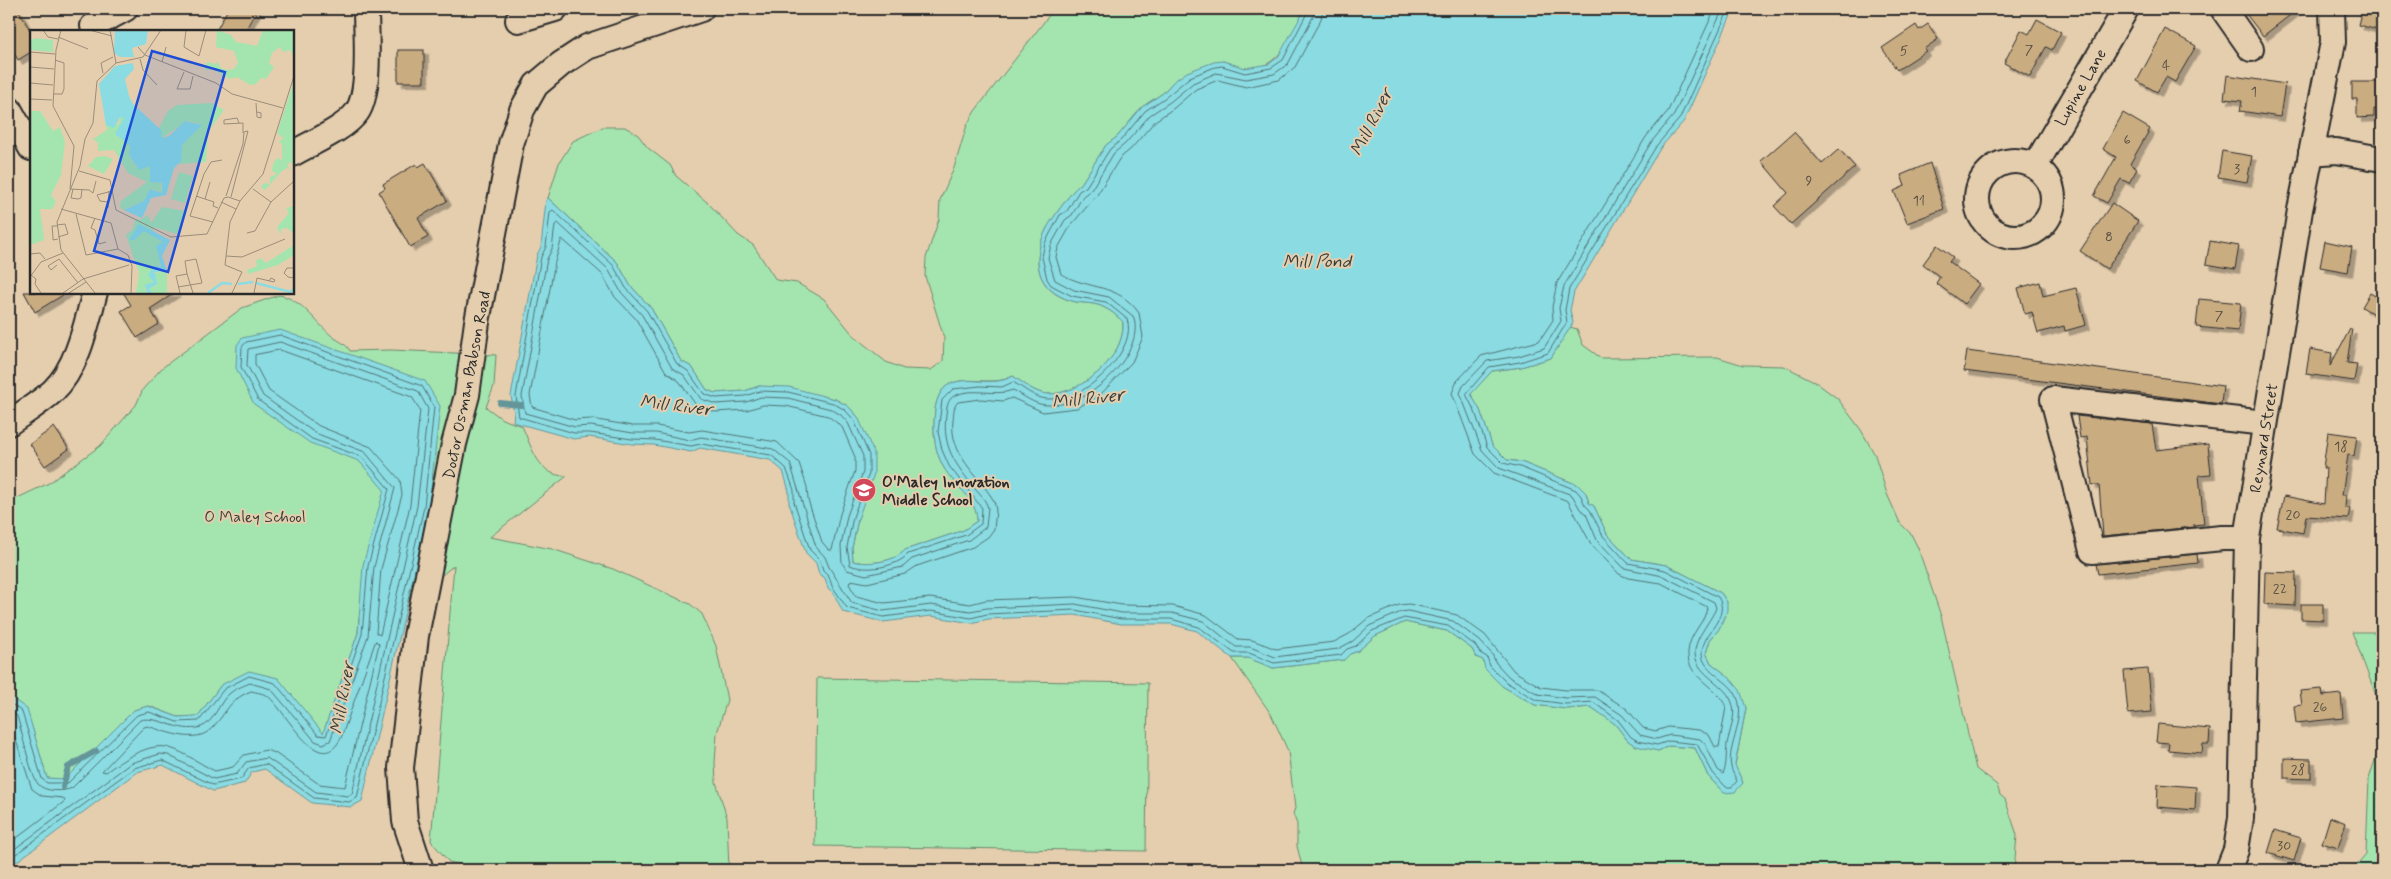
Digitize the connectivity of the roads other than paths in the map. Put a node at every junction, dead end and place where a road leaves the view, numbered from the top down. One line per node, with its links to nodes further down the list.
1 (125, 9): 9 (street)
2 (366, 9): 13 (street)
3 (555, 9): 8 (street)
4 (701, 9): 21 (street, Doctor Osman Babson Road)
5 (2126, 9): 16 (street, Lupine Lane)
6 (2223, 9): 10 (street)
7 (2332, 9): 14 (street, Reynard Street)
8 (518, 20)
9 (90, 22)
10 (2251, 49)
11 (9, 109): 12 (street)
12 (30, 146)
13 (294, 153)
14 (2311, 153): 15 (street); 19 (street, Reynard Street)
15 (2382, 159)
16 (2035, 166)
17 (94, 294): 18 (street)
18 (9, 423)
19 (2265, 423): 20 (street, Reynard Street); 20 (street)
20 (2247, 538): 22 (street, Reynard Street)
21 (420, 870)
22 (2228, 870)

